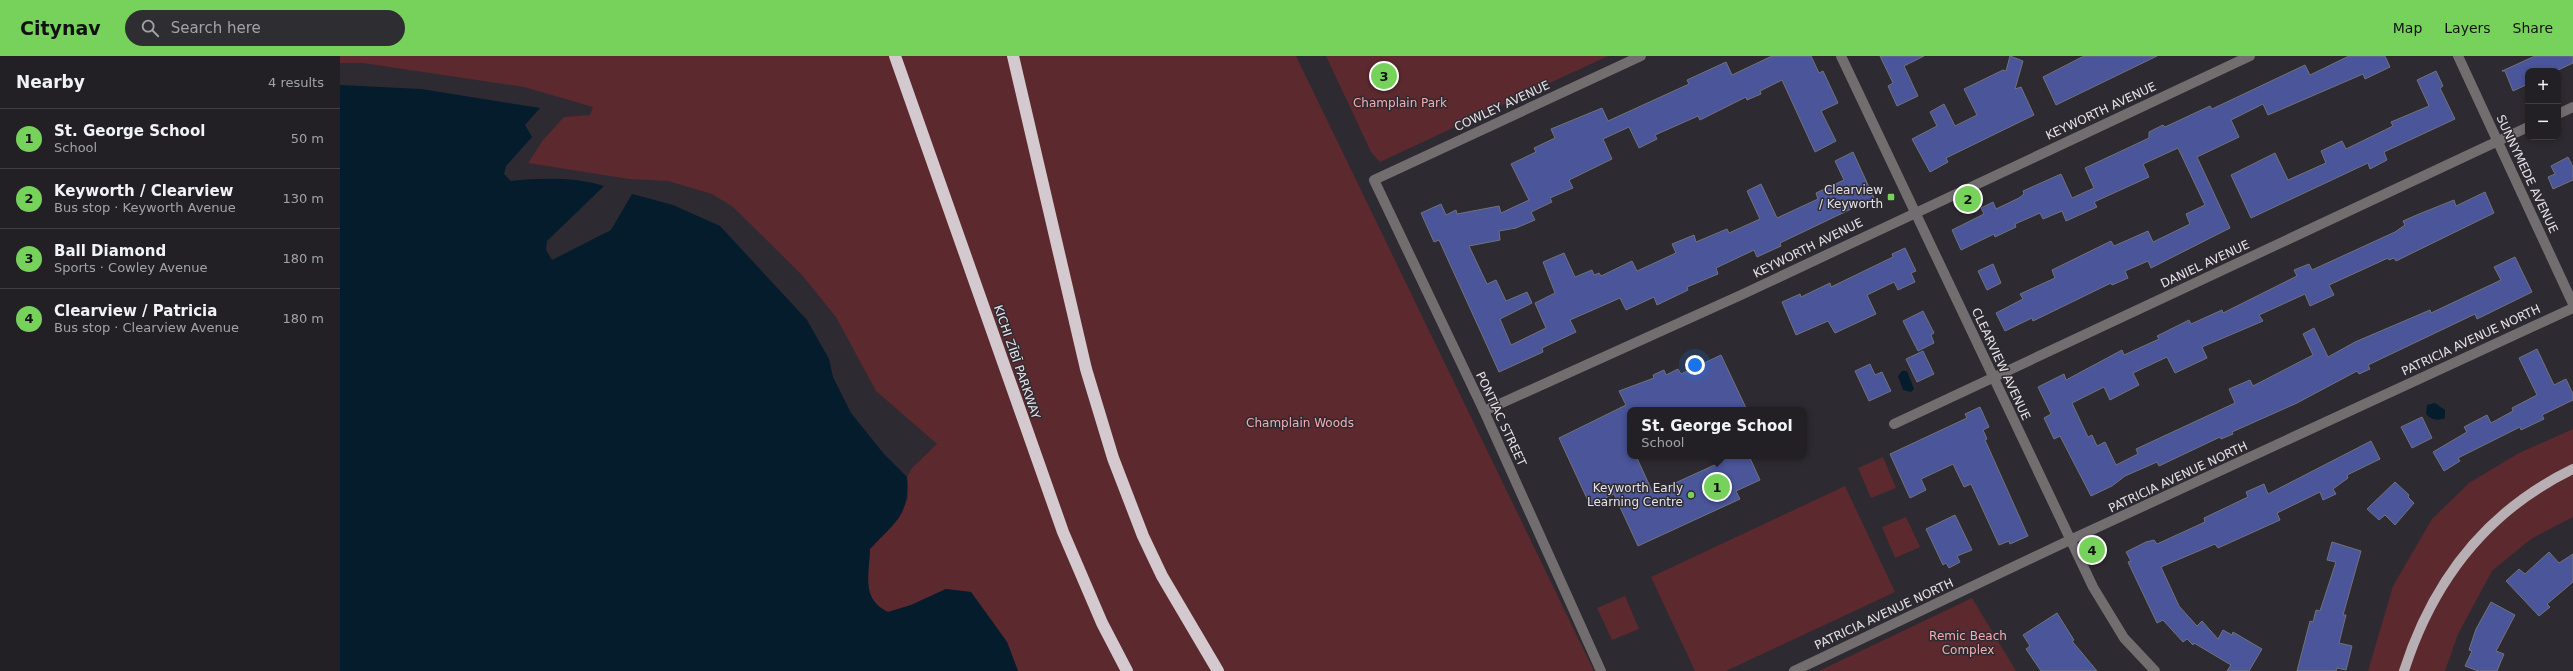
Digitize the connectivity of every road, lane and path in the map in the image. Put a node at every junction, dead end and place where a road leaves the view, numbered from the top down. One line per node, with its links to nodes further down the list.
1 (895, 56): 20 (highway, KICHI ZĪBĪ PARKWAY)
2 (1013, 56): 21 (highway)
3 (1641, 56): 11 (street, COWLEY AVENUE)
4 (1841, 56): 12 (street, CLEARVIEW AVENUE)
5 (2250, 56): 12 (street, KEYWORTH AVENUE)
6 (2458, 56): 10 (street, SUNNYMEDE AVENUE)
7 (2573, 107): 8 (street)
8 (2561, 113)
9 (2525, 129): 10 (street, DANIEL AVENUE)
10 (2498, 142): 13 (street, SUNNYMEDE AVENUE); 15 (street, DANIEL AVENUE)
11 (1374, 180): 16 (street, PONTIAC STREET)
12 (1914, 212): 15 (street, CLEARVIEW AVENUE); 16 (street, KEYWORTH AVENUE)
13 (2573, 304)
14 (2573, 308): 19 (street, PATRICIA AVENUE NORTH)
15 (1993, 378): 17 (street, DANIEL AVENUE); 19 (street, CLEARVIEW AVENUE)
16 (1484, 411): 22 (street, PONTIAC STREET)
17 (1894, 424)
18 (2573, 469): 25 (main road)
19 (2070, 540): 23 (street, PATRICIA AVENUE NORTH); 24 (street, CLEARVIEW AVENUE)
20 (1127, 671)
21 (1218, 671)
22 (1601, 671)
23 (1794, 671)
24 (2155, 671)
25 (2404, 671)

